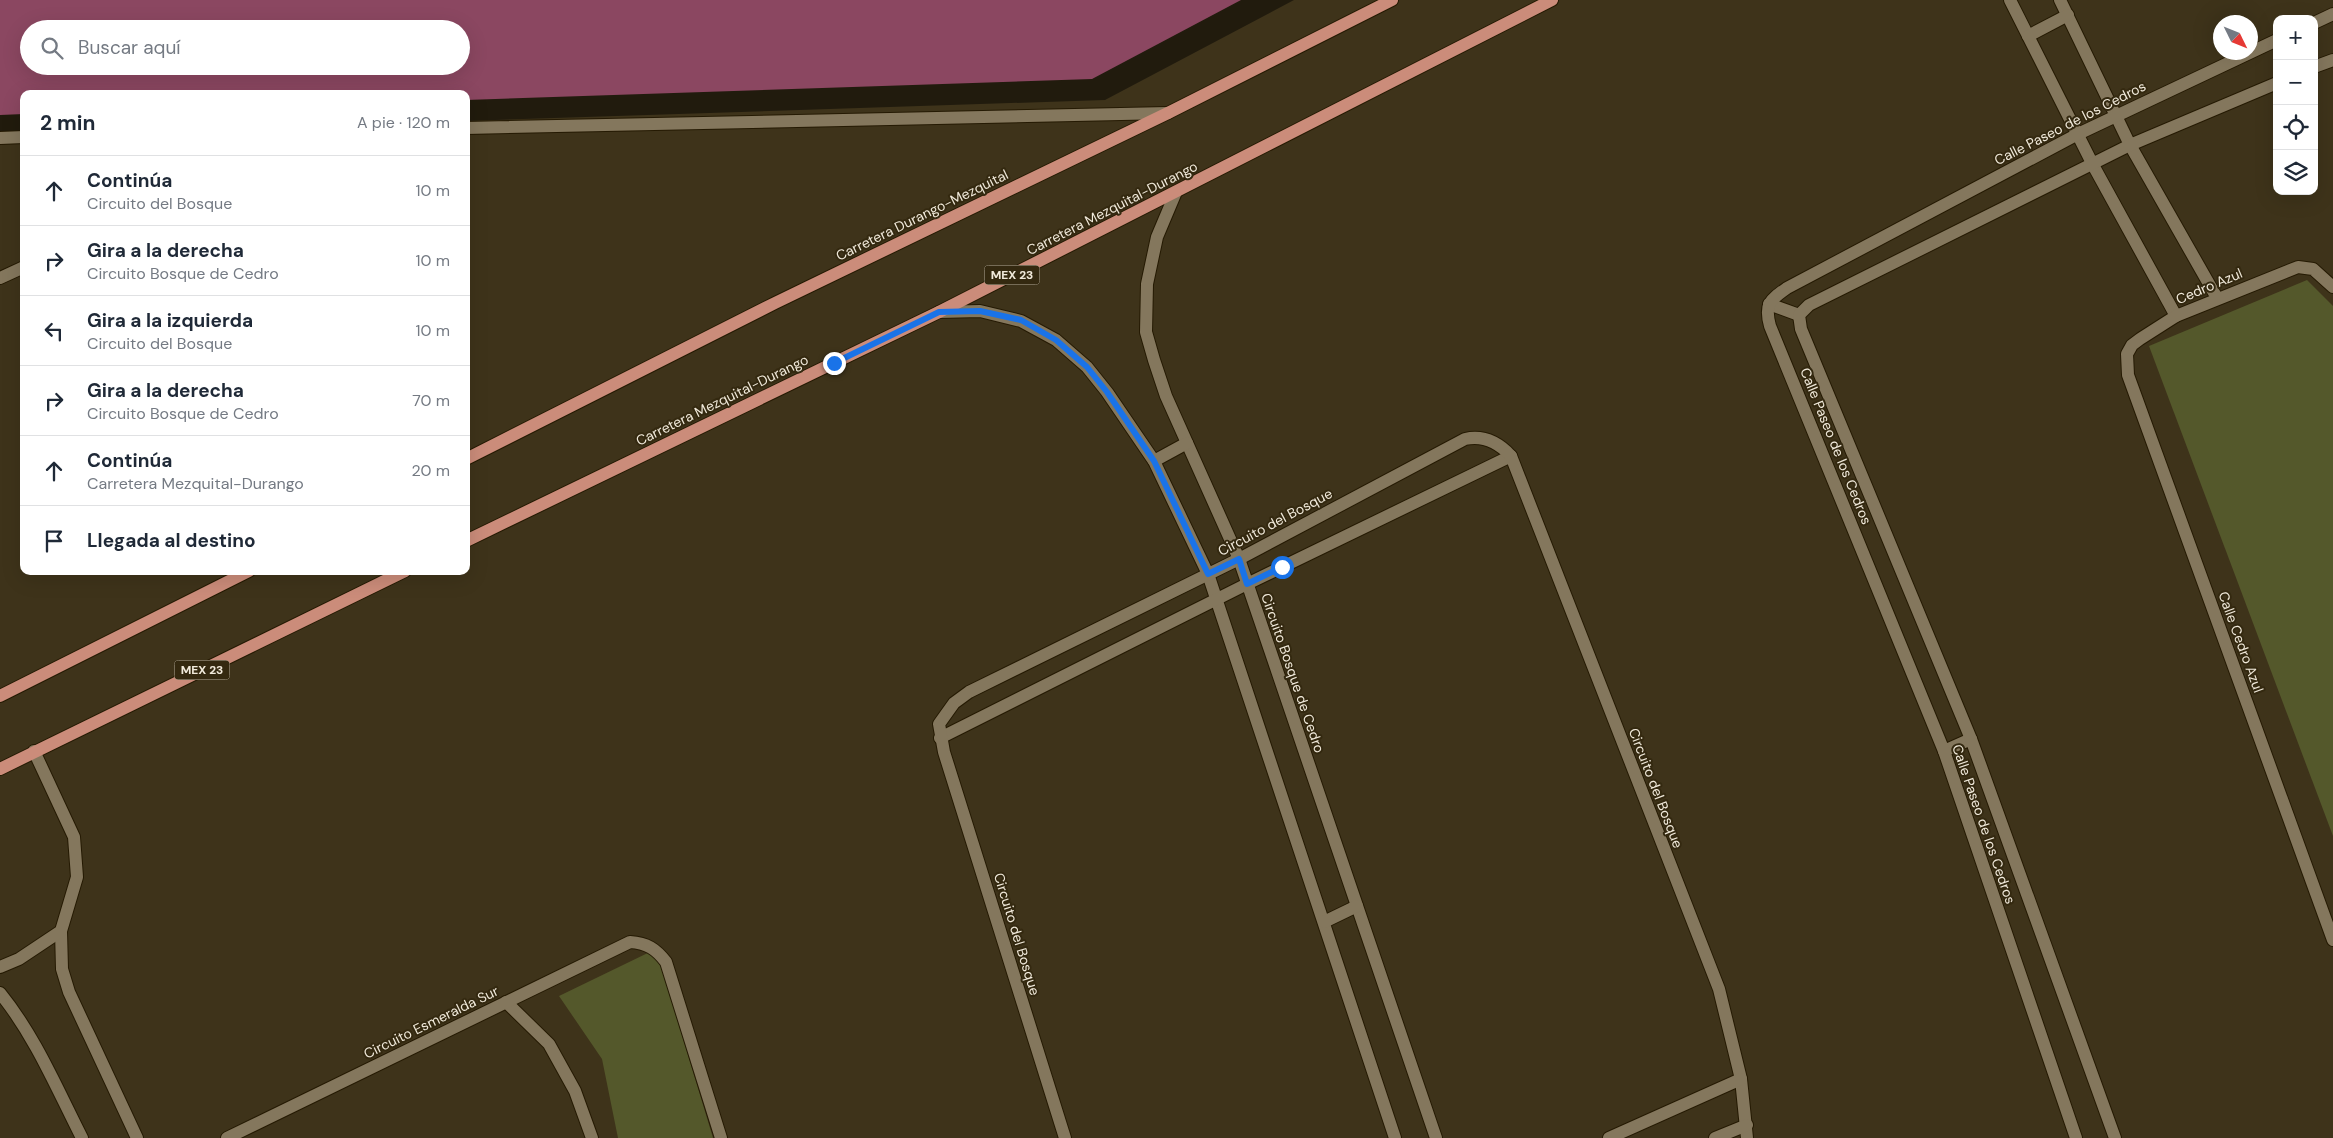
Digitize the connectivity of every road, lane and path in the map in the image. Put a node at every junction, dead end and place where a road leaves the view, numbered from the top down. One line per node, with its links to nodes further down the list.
1 (1392, 0): 13 (main road, Carretera Durango-Mezquital)
2 (1552, 0): 21 (main road, Carretera Mezquital-Durango / MEX 23)
3 (2010, 0): 8 (street)
4 (2060, 0): 6 (street)
5 (2333, 14): 7 (street)
6 (2068, 15): 8 (street); 14 (street)
7 (2318, 21)
8 (2028, 36): 16 (street)
9 (2273, 42): 14 (street, Calle Paseo de los Cedros)
10 (2333, 60): 11 (street)
11 (2318, 66)
12 (2273, 85): 19 (street)
13 (1168, 112): 15 (street); 33 (main road, Carretera Durango-Mezquital)
14 (2115, 116): 16 (street, Calle Paseo de los Cedros); 19 (street)
15 (470, 128)
16 (2078, 134): 20 (street); 26 (street, Calle Paseo de los Cedros)
17 (20, 137): 18 (street)
18 (0, 138)
19 (2130, 145): 20 (street); 25 (street)
20 (2093, 165): 28 (street); 29 (street)
21 (1176, 192): 27 (main road, Carretera Mezquital-Durango / MEX 23); 31 (street, Circuito Bosque de Cedro)
22 (20, 269): 23 (street)
23 (0, 278)
24 (2333, 287): 25 (street, Cedro Azul)
25 (2217, 298): 29 (street, Cedro Azul)
26 (1768, 304): 28 (street); 45 (street, Calle Paseo de los Cedros)
27 (939, 312): 34 (street); 35 (main road, Carretera Mezquital-Durango / MEX 23)
28 (1799, 315): 44 (street, Calle Paseo de los Cedros)
29 (2176, 316): 30 (street, Cedro Azul)
30 (2127, 354): 51 (street, Calle Cedro Azul)
31 (1187, 443): 34 (street); 36 (street, Circuito Bosque de Cedro)
32 (1511, 456): 36 (street, Circuito del Bosque); 40 (street); 55 (street, Circuito del Bosque)
33 (470, 457)
34 (1154, 461): 37 (street)
35 (470, 540)
36 (1239, 559): 37 (street, Circuito del Bosque); 40 (street, Circuito Bosque de Cedro)
37 (1208, 574): 41 (street); 43 (street, Circuito del Bosque)
38 (241, 575): 42 (main road)
39 (397, 575): 46 (main road, MEX 23)
40 (1247, 584): 41 (street); 48 (street, Circuito Bosque de Cedro)
41 (1216, 600): 43 (street); 49 (street)
42 (0, 696)
43 (940, 738): 62 (street, Circuito del Bosque)
44 (1971, 739): 45 (street); 69 (street, Calle Paseo de los Cedros)
45 (1944, 751): 68 (street, Calle Paseo de los Cedros)
46 (34, 752): 47 (main road, MEX 23); 50 (street)
47 (0, 768)
48 (1357, 906): 49 (street); 64 (street, Circuito Bosque de Cedro)
49 (1324, 922): 63 (street)
50 (61, 931): 52 (street); 58 (street)
51 (2333, 940)
52 (0, 967)
53 (0, 993): 57 (street)
54 (506, 1002): 59 (street, Circuito Esmeralda Sur); 60 (street); 61 (street, Circuito Esmeralda Sur)
55 (1741, 1078): 56 (street, Circuito del Bosque); 65 (street)
56 (1746, 1125): 66 (street); 67 (street, Circuito del Bosque)
57 (82, 1138)
58 (137, 1138)
59 (227, 1138)
60 (592, 1138)
61 (722, 1138)
62 (1065, 1138)
63 (1395, 1138)
64 (1436, 1138)
65 (1609, 1138)
66 (1715, 1138)
67 (1748, 1138)
68 (2076, 1138)
69 (2115, 1138)

